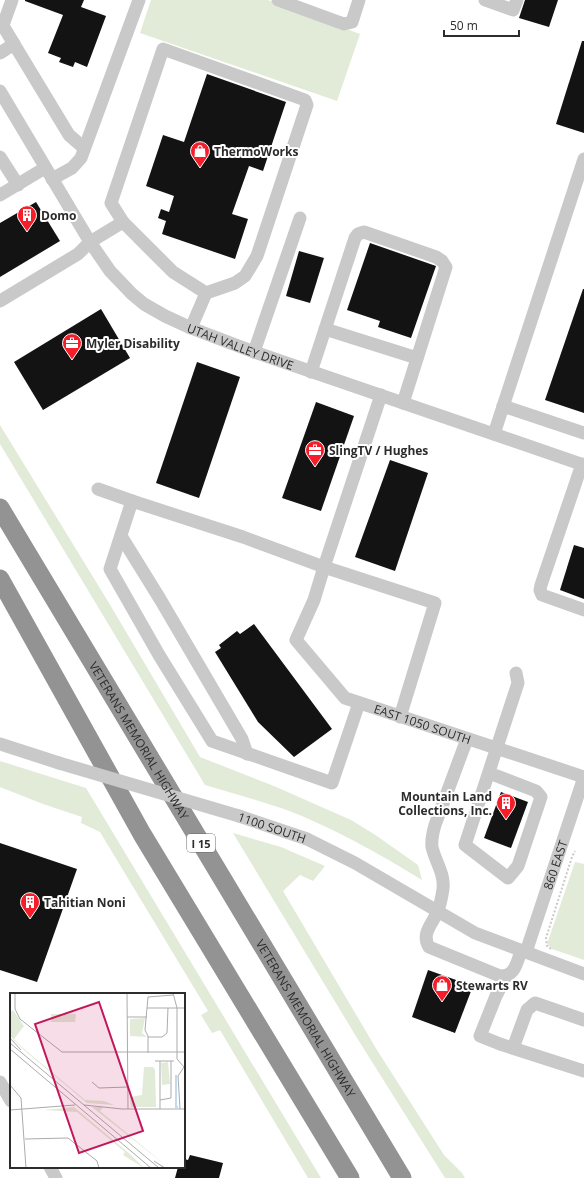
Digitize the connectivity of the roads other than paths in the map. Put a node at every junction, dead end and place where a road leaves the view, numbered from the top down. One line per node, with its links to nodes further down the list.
1 (12, 0): 7 (street)
2 (139, 0): 11 (street)
3 (278, 0): 4 (street)
4 (360, 0)
5 (485, 0): 6 (street)
6 (517, 0)
7 (1, 23): 8 (street)
8 (14, 44): 9 (street); 11 (street)
9 (0, 53)
10 (0, 92): 14 (street, UTAH VALLEY DRIVE)
11 (84, 148): 15 (street)
12 (0, 157): 16 (street)
13 (584, 159): 30 (street)
14 (45, 168): 15 (street, UTAH VALLEY DRIVE); 16 (street)
15 (52, 179): 20 (street, UTAH VALLEY DRIVE)
16 (18, 185): 17 (street)
17 (0, 195)
18 (300, 218): 25 (street)
19 (122, 222): 20 (street); 21 (street); 21 (street)
20 (90, 242): 22 (street); 23 (street, UTAH VALLEY DRIVE)
21 (206, 293): 23 (street)
22 (0, 301)
23 (191, 328): 25 (street, UTAH VALLEY DRIVE)
24 (326, 329): 26 (street); 26 (street); 27 (street)
25 (254, 352): 27 (street, UTAH VALLEY DRIVE)
26 (417, 358): 29 (street)
27 (311, 372): 28 (street, UTAH VALLEY DRIVE)
28 (381, 396): 29 (street, UTAH VALLEY DRIVE); 38 (street)
29 (403, 403): 32 (street, UTAH VALLEY DRIVE)
30 (503, 406): 31 (street); 32 (street)
31 (584, 433)
32 (494, 434): 33 (street, UTAH VALLEY DRIVE)
33 (583, 465): 40 (street)
34 (98, 489): 35 (street)
35 (132, 501): 37 (street); 38 (street)
36 (0, 508): 62 (highway, VETERANS MEMORIAL HIGHWAY / I 15)
37 (121, 536): 47 (street); 47 (street)
38 (324, 567): 42 (street, EAST 1050 SOUTH); 43 (street)
39 (0, 579): 61 (highway)
40 (584, 610)
41 (516, 673): 46 (street)
42 (359, 702): 43 (street, EAST 1050 SOUTH); 47 (street)
43 (400, 717): 44 (street, EAST 1050 SOUTH)
44 (467, 739): 46 (street, EAST 1050 SOUTH); 50 (street)
45 (0, 744): 50 (street, 1100 SOUTH, bridge)
46 (498, 749): 48 (street); 49 (street, EAST 1050 SOUTH)
47 (247, 754)
48 (489, 773): 48 (street)
49 (584, 777): 51 (street, 860 EAST)
50 (437, 912): 51 (street, 1100 SOUTH); 53 (street)
51 (524, 951): 52 (street, 1100 SOUTH); 53 (street, 860 EAST)
52 (584, 974)
53 (506, 976): 55 (street, 860 EAST)
54 (584, 1020): 55 (street)
55 (513, 1048): 56 (street)
56 (584, 1071)
57 (0, 1082): 58 (street)
58 (10, 1099)
59 (51, 1168): 60 (street)
60 (56, 1178)
61 (350, 1178)
62 (402, 1178)

